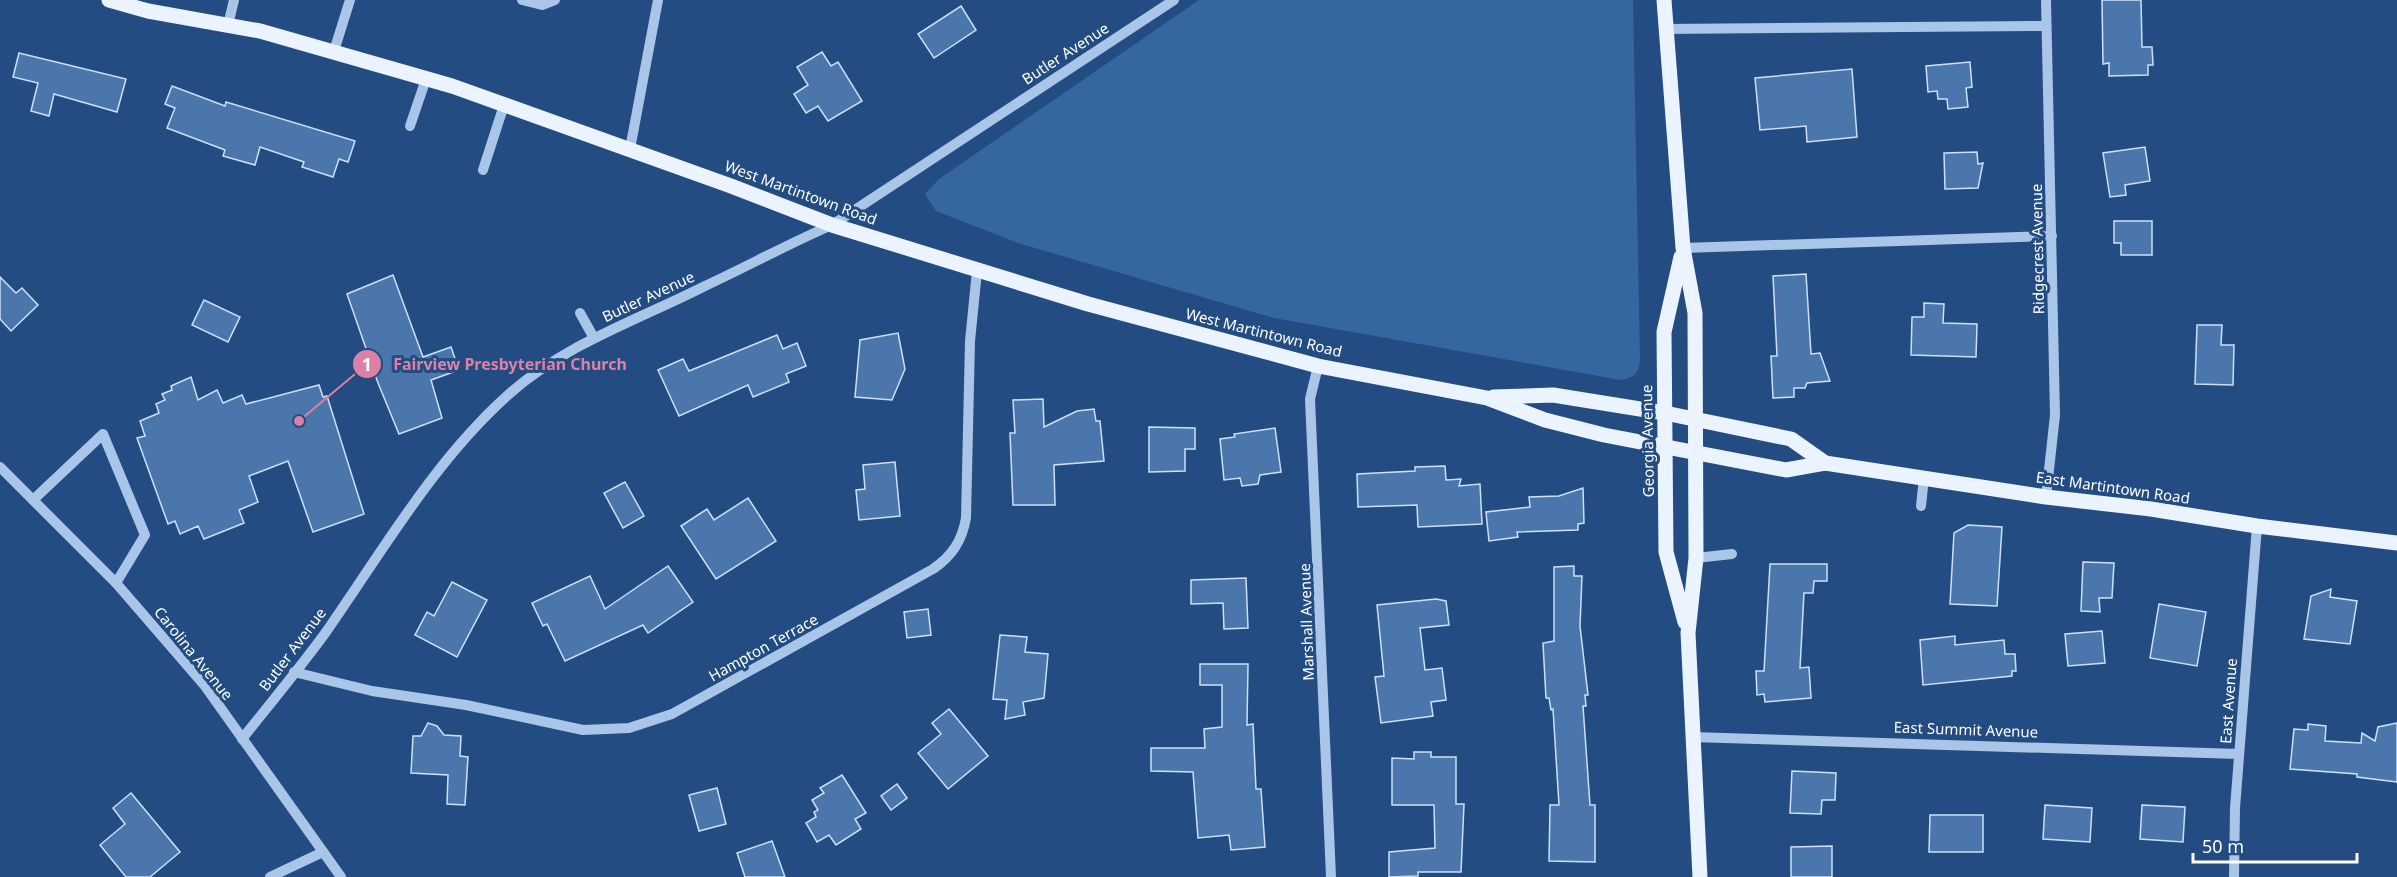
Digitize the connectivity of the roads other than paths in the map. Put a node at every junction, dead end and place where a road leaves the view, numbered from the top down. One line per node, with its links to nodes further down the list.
1 (109, 0): 10 (main road, West Martintown Road)
2 (234, 0): 10 (street)
3 (350, 0): 13 (street)
4 (522, 0): 5 (street)
5 (555, 0)
6 (658, 0): 17 (street)
7 (1174, 0): 19 (street, Butler Avenue)
8 (1664, 0): 12 (main road, Georgia Avenue)
9 (2046, 0): 11 (street, Ridgecrest Avenue)
10 (228, 25): 13 (main road, West Martintown Road)
11 (2046, 26): 12 (street); 20 (street, Ridgecrest Avenue)
12 (1665, 29): 21 (main road, Georgia Avenue)
13 (334, 51): 14 (main road, West Martintown Road)
14 (426, 78): 15 (main road, West Martintown Road); 16 (street)
15 (504, 105): 17 (main road, West Martintown Road); 18 (street)
16 (410, 126)
17 (630, 149): 19 (main road, West Martintown Road)
18 (483, 170)
19 (832, 225): 22 (main road, West Martintown Road); 24 (street, Butler Avenue)
20 (2052, 236): 21 (street); 34 (street, Ridgecrest Avenue)
21 (1683, 248): 27 (main road, Georgia Avenue); 28 (main road, Georgia Avenue)
22 (977, 271): 25 (main road, West Martintown Road); 43 (street, Hampton Terrace)
23 (580, 313): 24 (street)
24 (594, 338): 43 (street, Butler Avenue)
25 (1318, 366): 26 (main road, West Martintown Road); 50 (street, Marshall Avenue)
26 (1487, 398): 27 (main road, West Martintown Road); 29 (main road, West Martintown Road)
27 (1665, 413): 28 (main road, West Martintown Road); 29 (main road, Georgia Avenue)
28 (1695, 420): 30 (main road, Georgia Avenue); 31 (main road, East Martintown Road)
29 (1666, 447): 30 (main road, East Martintown Road); 42 (main road, Georgia Avenue)
30 (1695, 452): 31 (main road, East Martintown Road); 40 (main road, Georgia Avenue)
31 (1825, 463): 33 (main road, East Martintown Road)
32 (0, 467): 35 (street, Carolina Avenue)
33 (1924, 477): 34 (main road, East Martintown Road); 36 (street)
34 (2046, 497): 37 (main road, East Martintown Road)
35 (33, 500): 41 (street, Carolina Avenue); 41 (street)
36 (1921, 506)
37 (2257, 526): 38 (main road, East Martintown Road); 46 (street, East Avenue)
38 (2397, 543)
39 (1732, 554): 40 (street)
40 (1696, 558): 42 (main road, Georgia Avenue)
41 (116, 583): 45 (street, Carolina Avenue)
42 (1688, 633): 44 (main road, Georgia Avenue)
43 (294, 672): 45 (street, Butler Avenue)
44 (1692, 737): 46 (street, East Summit Avenue); 51 (main road, Georgia Avenue)
45 (242, 740): 47 (street, Carolina Avenue)
46 (2239, 754): 52 (street, East Avenue)
47 (323, 852): 48 (street); 49 (street, Carolina Avenue)
48 (270, 877)
49 (341, 877)
50 (1331, 877)
51 (1700, 877)
52 (2234, 877)

